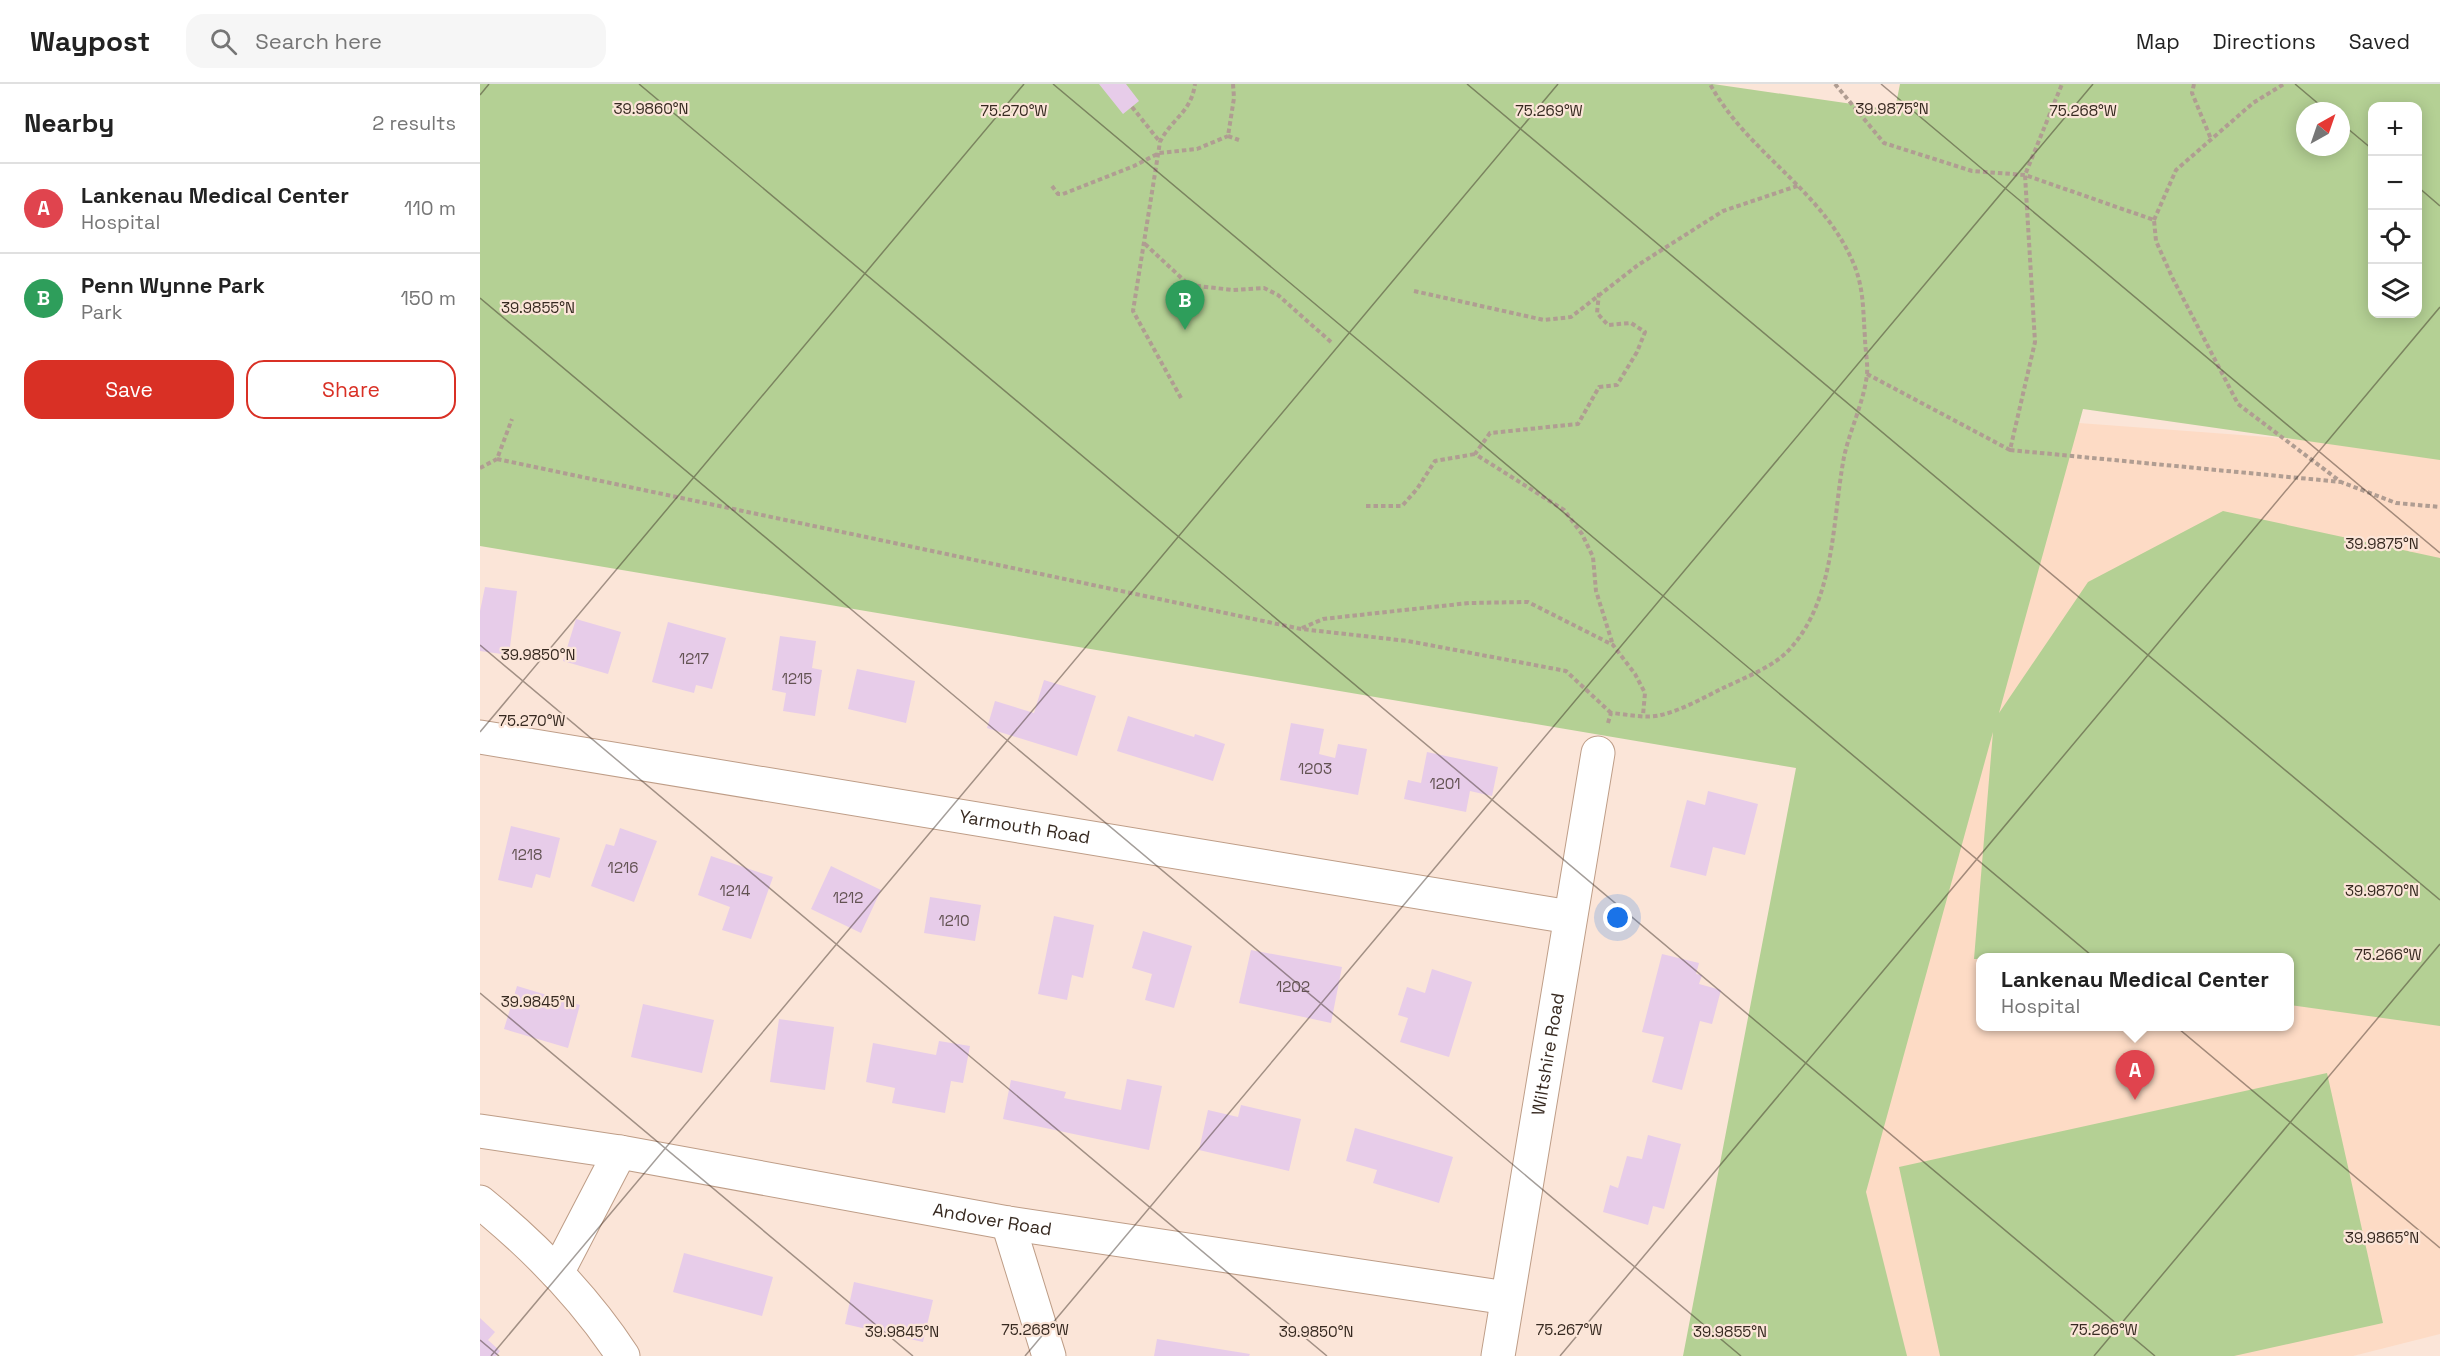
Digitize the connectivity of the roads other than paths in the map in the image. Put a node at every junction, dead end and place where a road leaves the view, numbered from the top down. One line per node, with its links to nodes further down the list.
1 (480, 737): 3 (street, Yarmouth Road)
2 (1598, 753): 3 (street, Wiltshire Road)
3 (1570, 917): 9 (street, Wiltshire Road)
4 (480, 1131): 5 (street, Andover Road)
5 (620, 1152): 7 (street, Andover Road); 8 (street)
6 (480, 1202): 8 (street)
7 (1008, 1223): 9 (street, Andover Road); 11 (street)
8 (557, 1273): 10 (street)
9 (1507, 1298): 12 (street, Wiltshire Road)
10 (623, 1356)
11 (1049, 1356)
12 (1498, 1356)

